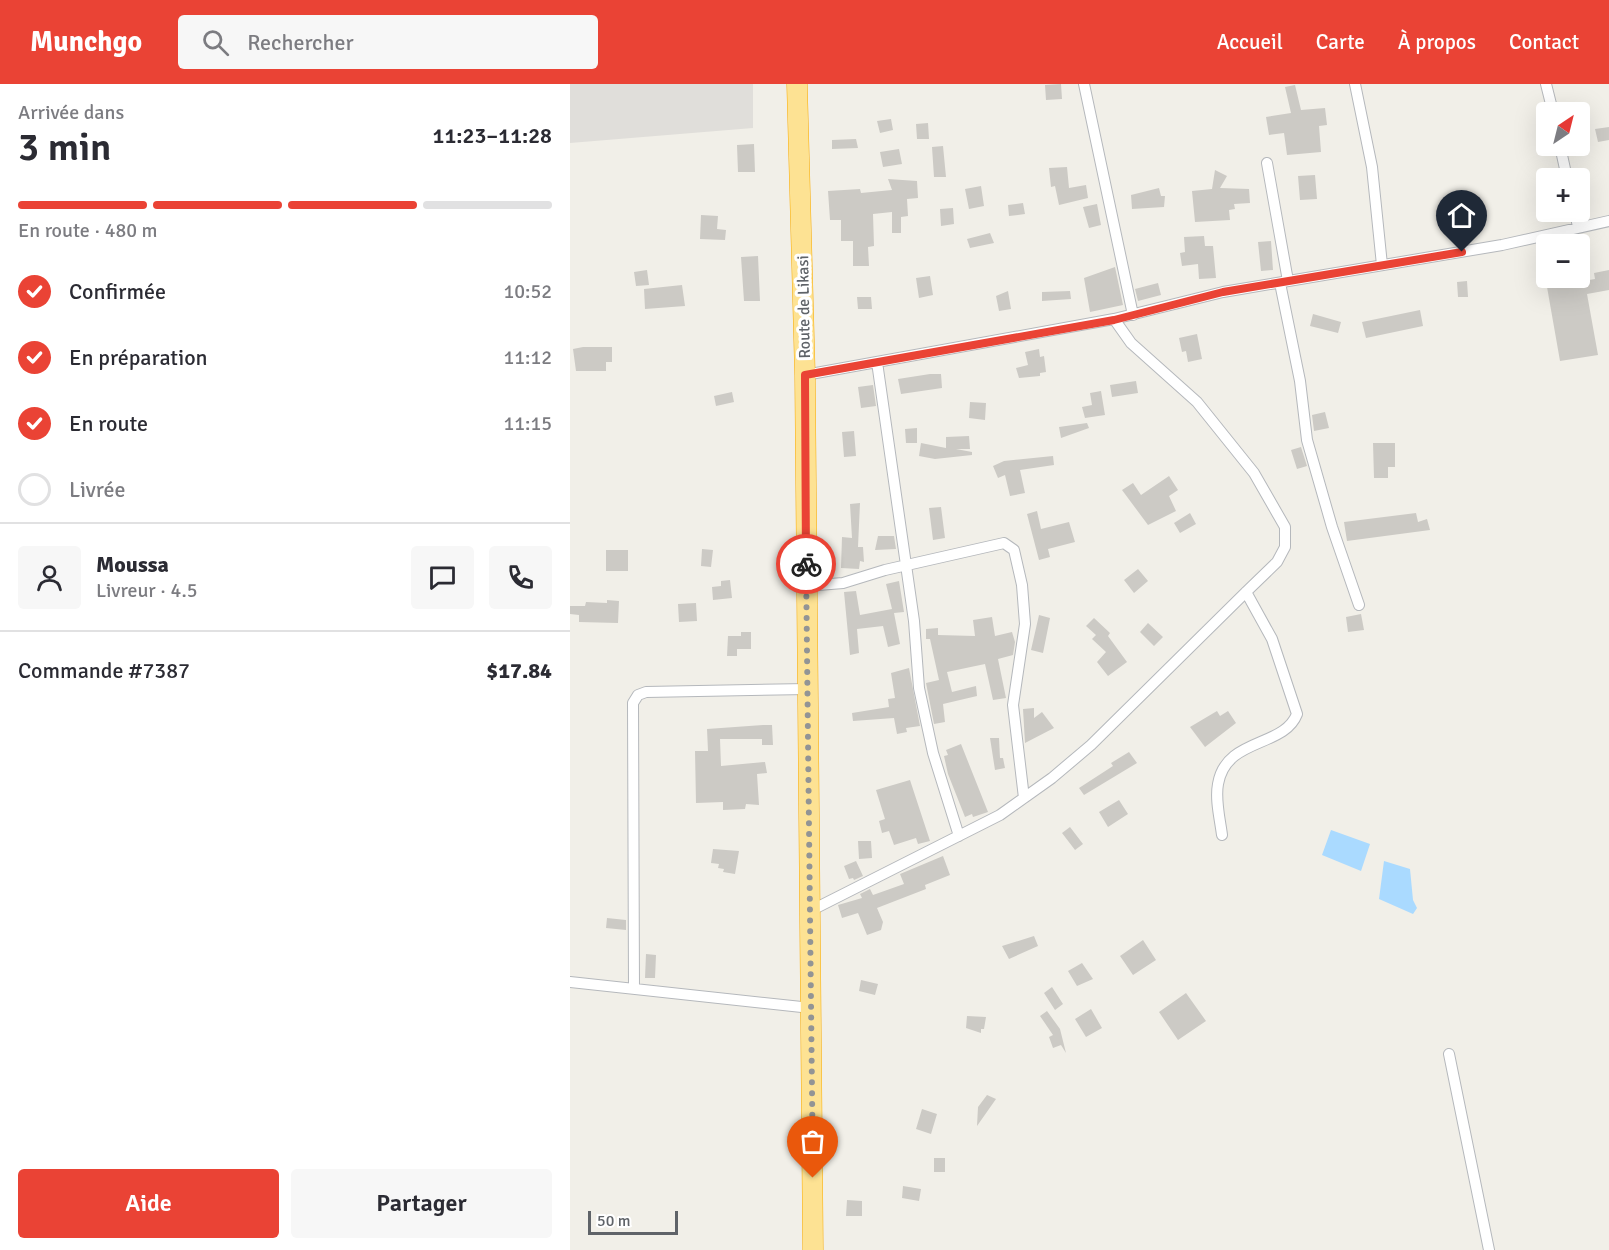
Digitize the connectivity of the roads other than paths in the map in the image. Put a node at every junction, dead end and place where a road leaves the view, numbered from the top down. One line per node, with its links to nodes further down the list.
1 (797, 84): 15 (highway, Route de Likasi)
2 (1084, 84): 12 (street)
3 (1355, 84): 10 (street)
4 (1546, 84): 5 (street)
5 (1550, 102)
6 (1267, 163): 11 (street)
7 (1609, 221): 9 (street)
8 (1577, 222): 9 (street)
9 (1578, 227): 10 (street)
10 (1382, 265): 11 (street)
11 (1284, 282): 12 (street); 19 (street)
12 (1133, 315): 13 (street)
13 (1114, 320): 14 (street); 18 (street)
14 (877, 362): 15 (street); 16 (street)
15 (805, 375): 17 (highway, Route de Likasi)
16 (907, 565): 17 (street); 21 (street); 23 (street)
17 (807, 586): 20 (highway, Route de Likasi)
18 (1246, 592): 21 (street); 22 (street)
19 (1359, 605)
20 (808, 689): 24 (highway, Route de Likasi); 26 (street)
21 (1024, 798): 23 (street)
22 (1222, 835)
23 (959, 836): 24 (street)
24 (810, 911): 27 (highway, Route de Likasi)
25 (570, 982): 26 (street)
26 (634, 989): 27 (street)
27 (811, 1008): 29 (highway, Route de Likasi)
28 (1449, 1054): 30 (street)
29 (813, 1250)
30 (1489, 1250)

